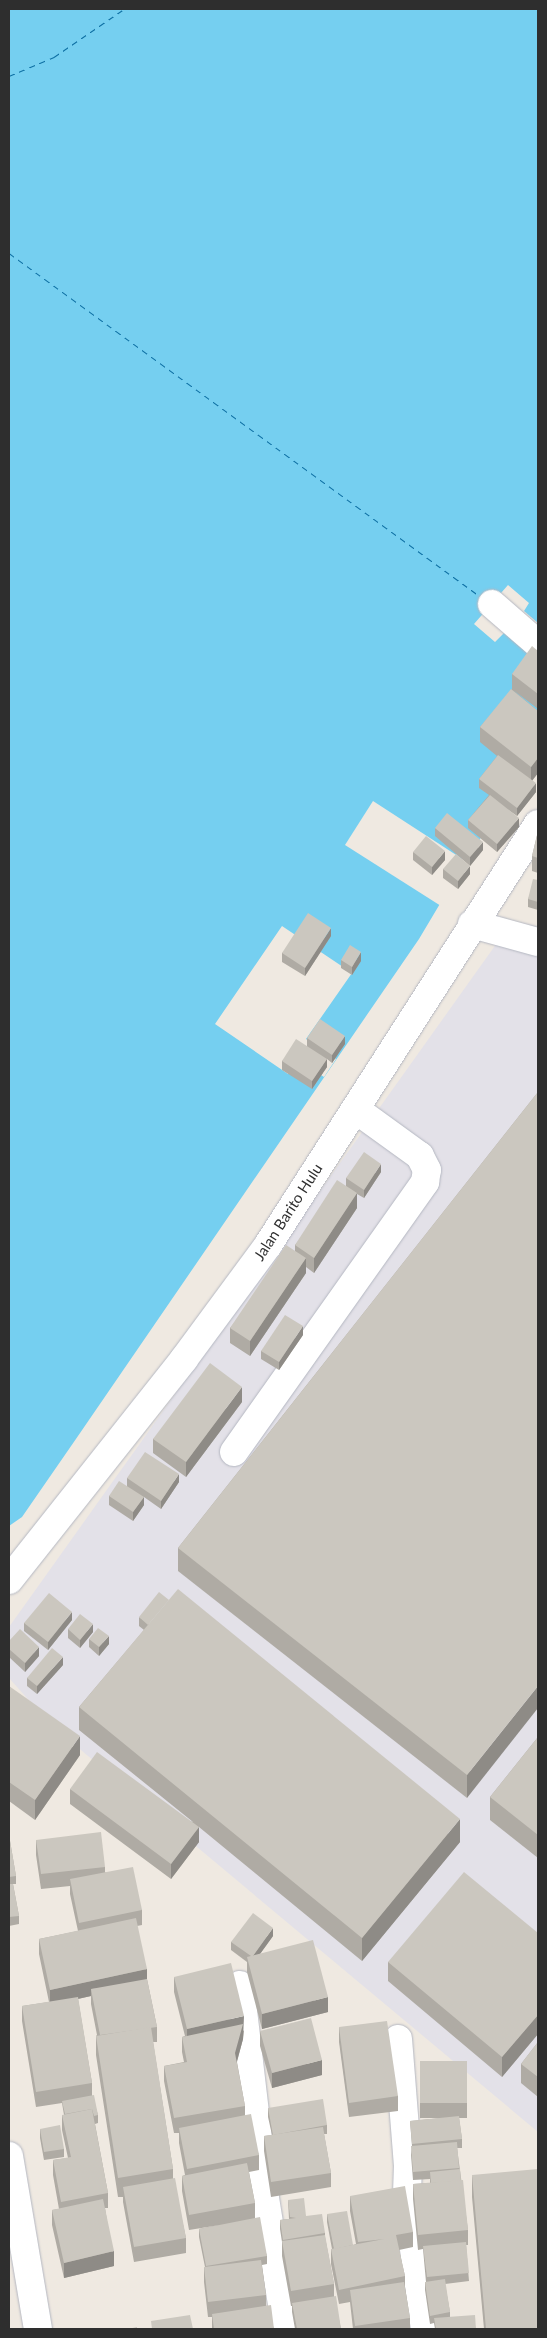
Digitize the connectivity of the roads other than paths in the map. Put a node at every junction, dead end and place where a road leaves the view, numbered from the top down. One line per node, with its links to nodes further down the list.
1 (492, 604): 2 (street)
2 (538, 644)
3 (538, 824): 4 (street, Jalan Barito Hulu)
4 (472, 924): 5 (street); 6 (street, Jalan Barito Hulu)
5 (538, 942)
6 (355, 1108): 7 (street); 8 (street, Jalan Barito Hulu)
7 (234, 1452)
8 (9, 1580)
9 (240, 1985): 13 (street)
10 (398, 2039): 14 (street)
11 (9, 2156): 12 (street)
12 (38, 2329)
13 (286, 2329)
14 (425, 2329)

